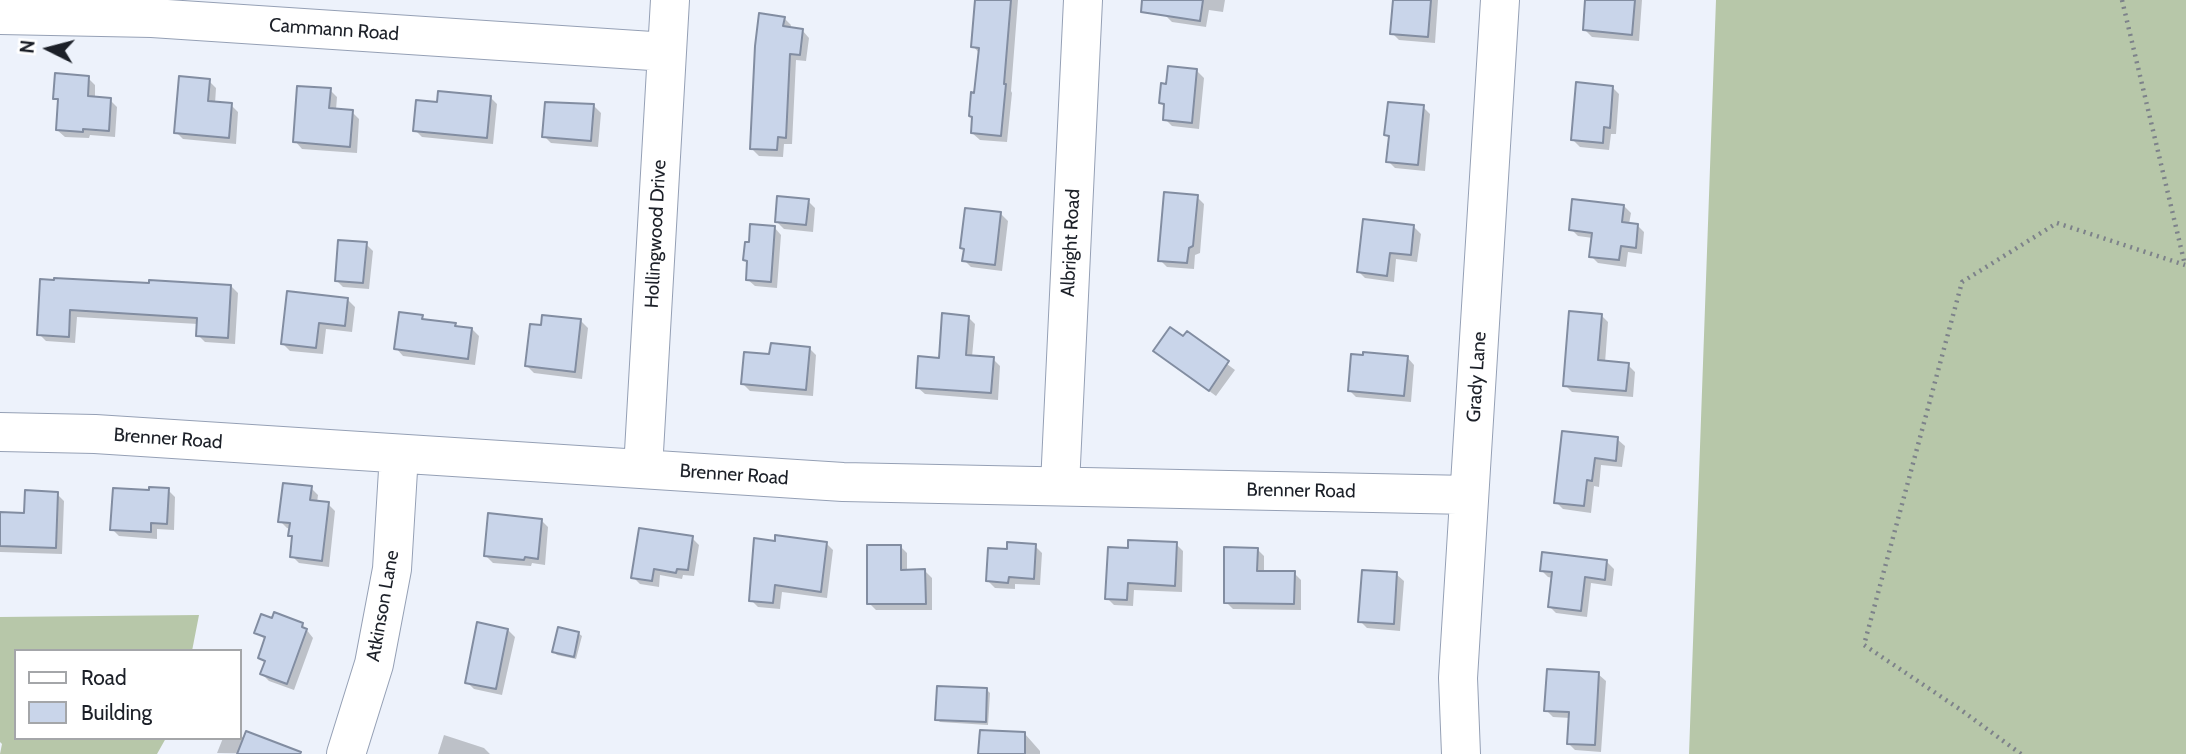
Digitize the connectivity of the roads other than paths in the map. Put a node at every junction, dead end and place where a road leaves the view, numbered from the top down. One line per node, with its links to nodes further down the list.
1 (670, 0): 5 (street, Hollingwood Drive)
2 (1083, 0): 9 (street, Albright Road)
3 (1500, 0): 10 (street, Grady Lane)
4 (0, 15): 5 (street, Cammann Road)
5 (667, 52): 8 (street, Hollingwood Drive)
6 (0, 432): 7 (street, Brenner Road)
7 (399, 454): 8 (street, Brenner Road); 11 (street, Atkinson Lane)
8 (643, 469): 9 (street, Brenner Road)
9 (1060, 485): 10 (street, Brenner Road)
10 (1469, 495): 12 (street, Grady Lane)
11 (346, 754)
12 (1461, 754)

